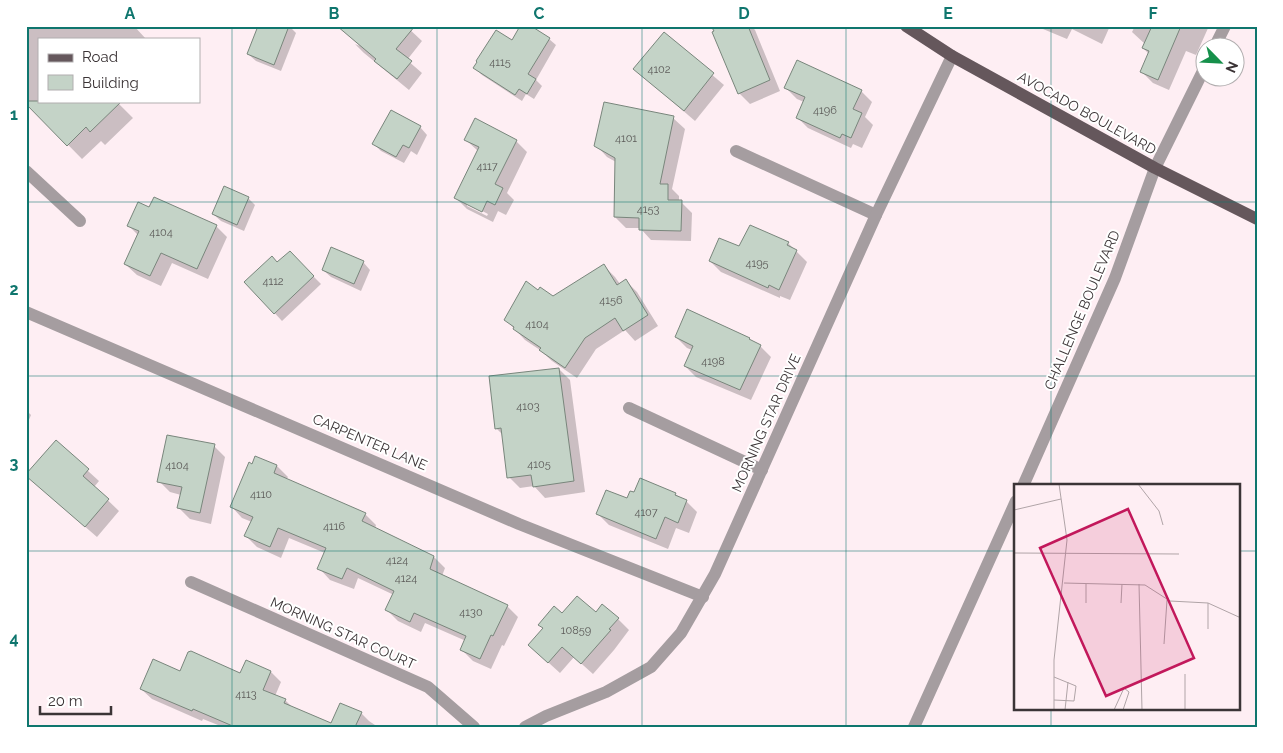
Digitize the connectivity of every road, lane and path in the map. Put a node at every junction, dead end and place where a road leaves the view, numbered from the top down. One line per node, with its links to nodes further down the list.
1 (906, 26): 4 (main road, AVOCADO BOULEVARD)
2 (1225, 26): 3 (street)
3 (1219, 38)
4 (952, 56): 7 (main road, AVOCADO BOULEVARD); 9 (street, MORNING STAR DRIVE)
5 (1196, 85): 7 (street, CHALLENGE BOULEVARD)
6 (736, 151): 9 (street)
7 (1154, 168): 10 (main road, AVOCADO BOULEVARD); 15 (street, CHALLENGE BOULEVARD)
8 (26, 171): 11 (street)
9 (876, 215): 14 (street, MORNING STAR DRIVE)
10 (1257, 219)
11 (80, 221)
12 (26, 312): 18 (street, CARPENTER LANE)
13 (629, 408): 14 (street)
14 (762, 470): 18 (street, MORNING STAR DRIVE)
15 (1023, 484)
16 (1014, 505): 21 (street)
17 (191, 582): 19 (street, MORNING STAR COURT)
18 (703, 597): 20 (street, MORNING STAR DRIVE)
19 (474, 727)
20 (525, 727)
21 (914, 727)

